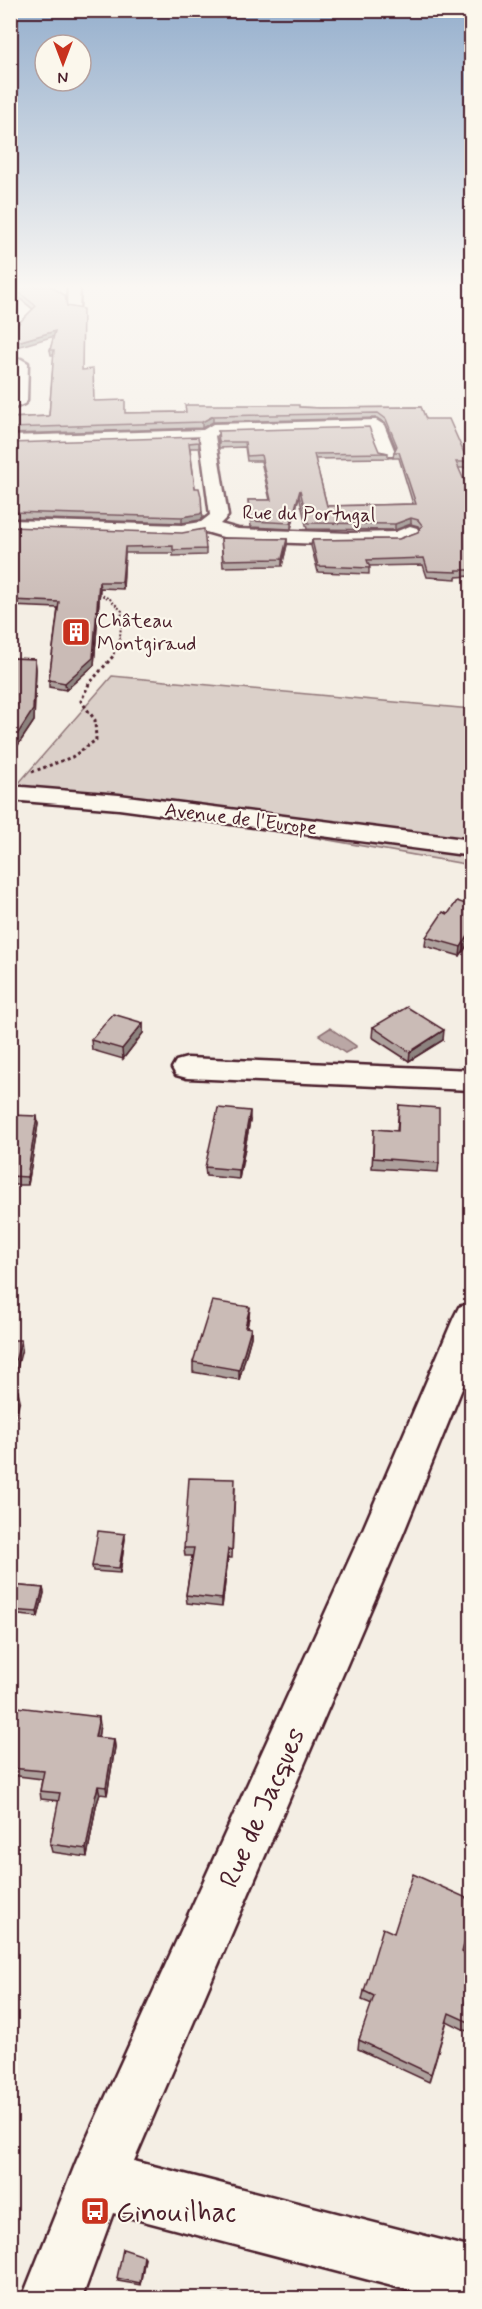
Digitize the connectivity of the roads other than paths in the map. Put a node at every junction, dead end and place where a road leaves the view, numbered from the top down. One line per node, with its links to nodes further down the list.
1 (19, 394): 2 (street)
2 (10, 405)
3 (207, 435): 4 (street); 5 (street); 7 (street, Rue du Portugal)
4 (10, 441)
5 (387, 452)
6 (10, 525): 7 (street, Rue du Portugal)
7 (207, 526): 8 (street, Rue du Portugal)
8 (410, 532)
9 (18, 784): 10 (street, Avenue de l'Europe)
10 (471, 848)
11 (187, 1068): 12 (street)
12 (471, 1080)
13 (471, 1317): 14 (street, Rue de Jacques)
14 (97, 2180): 15 (street); 16 (street, Rue de Jacques)
15 (471, 2278)
16 (51, 2298)

